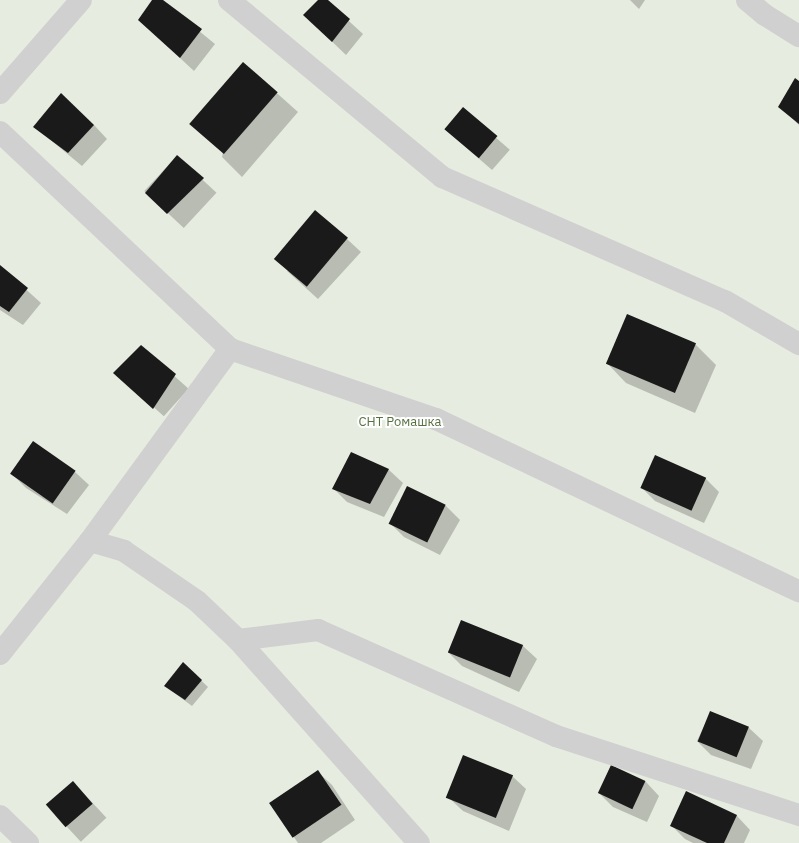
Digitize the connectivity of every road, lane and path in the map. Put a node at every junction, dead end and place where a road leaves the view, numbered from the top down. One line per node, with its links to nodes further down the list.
1 (81, 0): 5 (street)
2 (229, 0): 7 (street)
3 (747, 0): 4 (street)
4 (799, 36)
5 (0, 93)
6 (0, 132): 8 (street)
7 (799, 344)
8 (230, 349): 9 (street); 10 (street)
9 (90, 541): 11 (street); 12 (street)
10 (799, 591)
11 (238, 640): 13 (street); 16 (street)
12 (0, 654)
13 (799, 815)
14 (0, 816): 15 (street)
15 (28, 843)
16 (419, 843)

